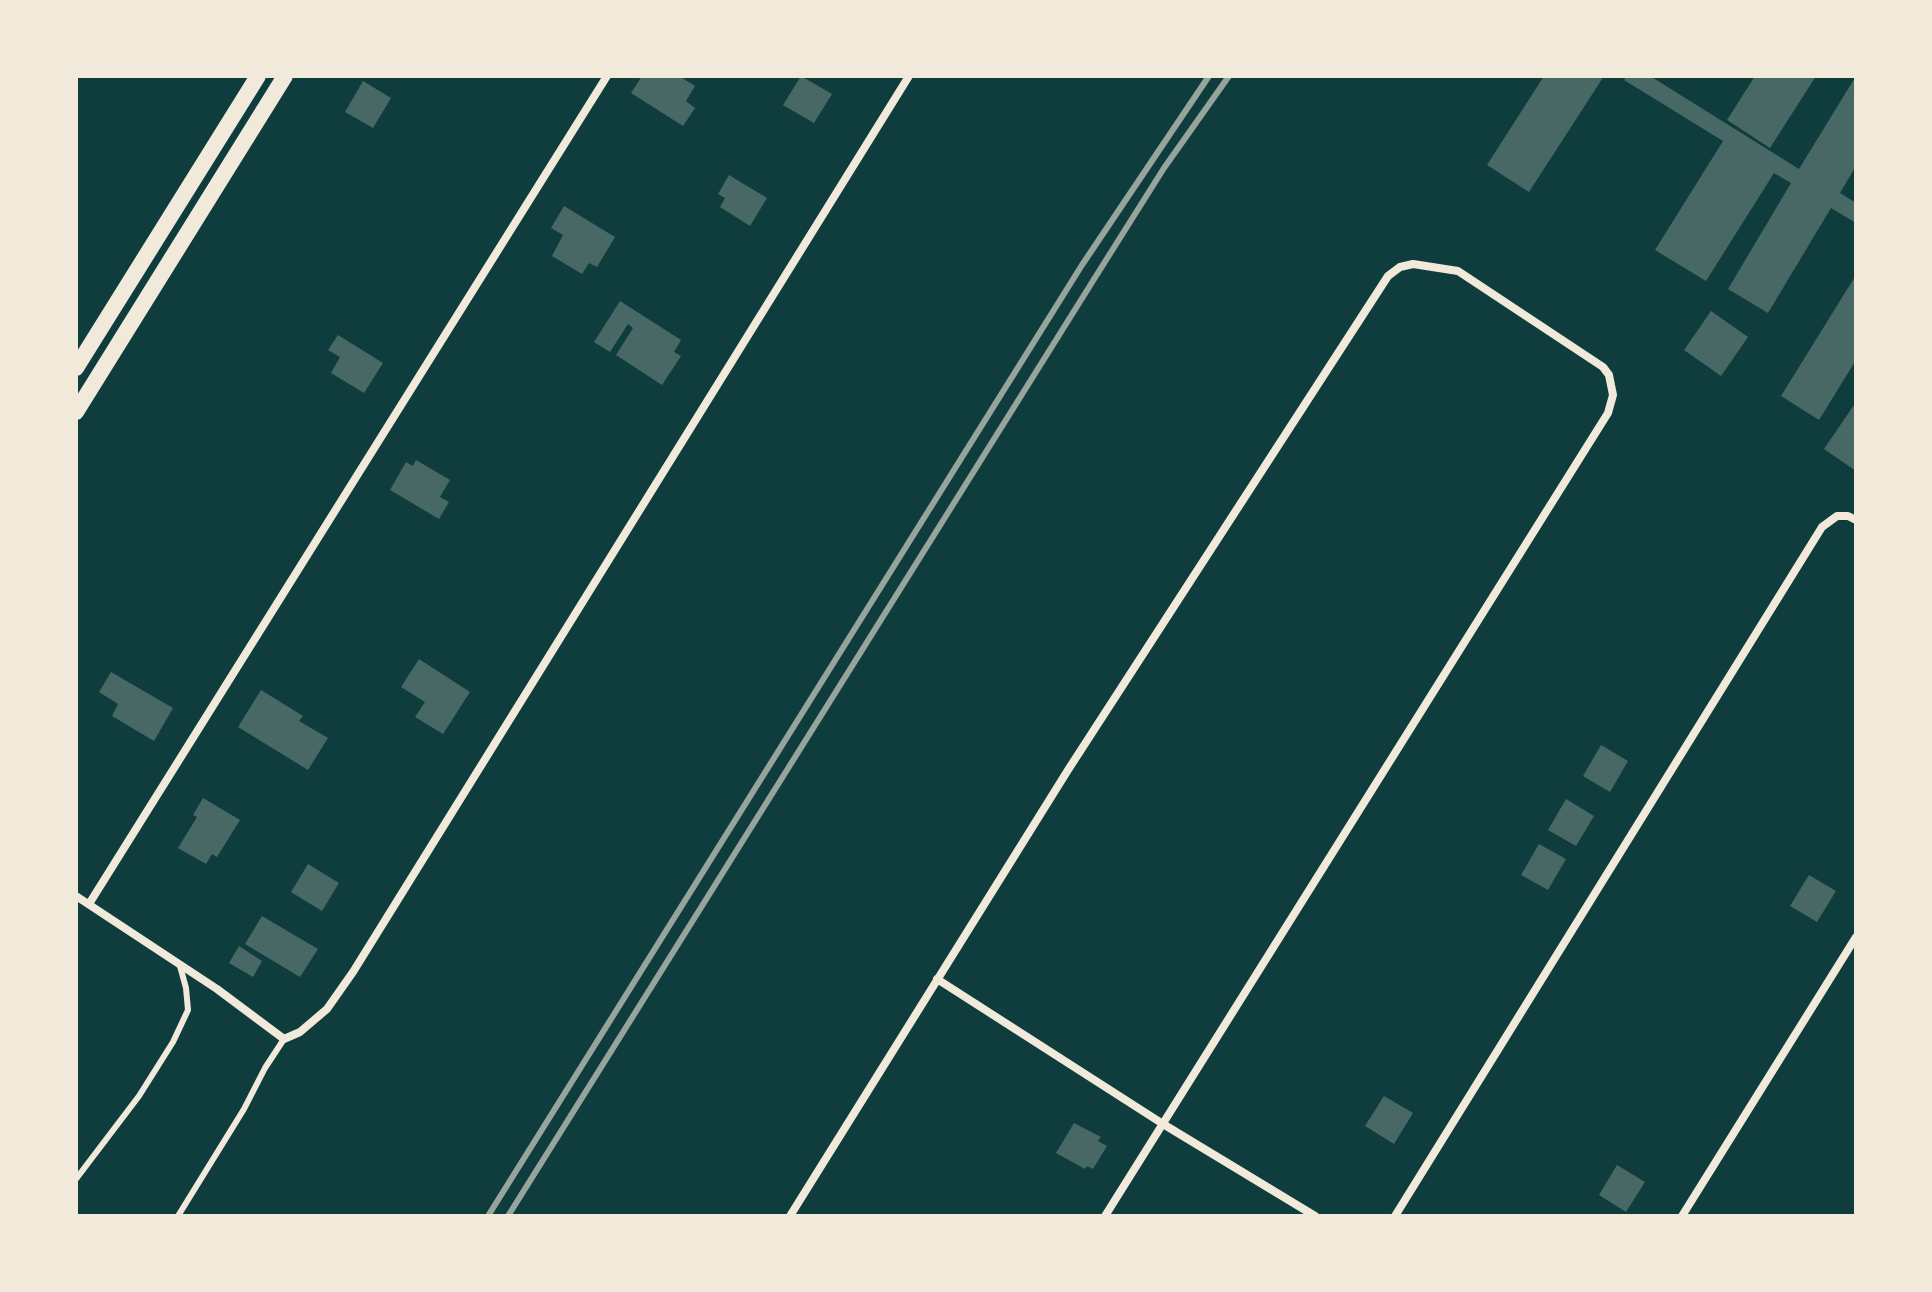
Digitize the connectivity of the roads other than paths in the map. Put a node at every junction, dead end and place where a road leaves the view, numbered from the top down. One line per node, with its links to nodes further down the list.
1 (258, 76): 5 (main road)
2 (285, 76): 6 (main road)
3 (607, 76): 9 (street)
4 (909, 76): 13 (street)
5 (76, 368)
6 (76, 412)
7 (1856, 520): 20 (street)
8 (76, 896): 9 (street)
9 (89, 904): 11 (street)
10 (1856, 937): 21 (street)
11 (179, 963): 13 (street); 15 (lane)
12 (937, 979): 14 (street); 14 (street); 17 (street)
13 (284, 1039): 16 (lane)
14 (1163, 1124): 18 (street); 19 (street)
15 (76, 1179)
16 (178, 1216)
17 (790, 1216)
18 (1105, 1216)
19 (1315, 1216)
20 (1395, 1216)
21 (1682, 1216)

